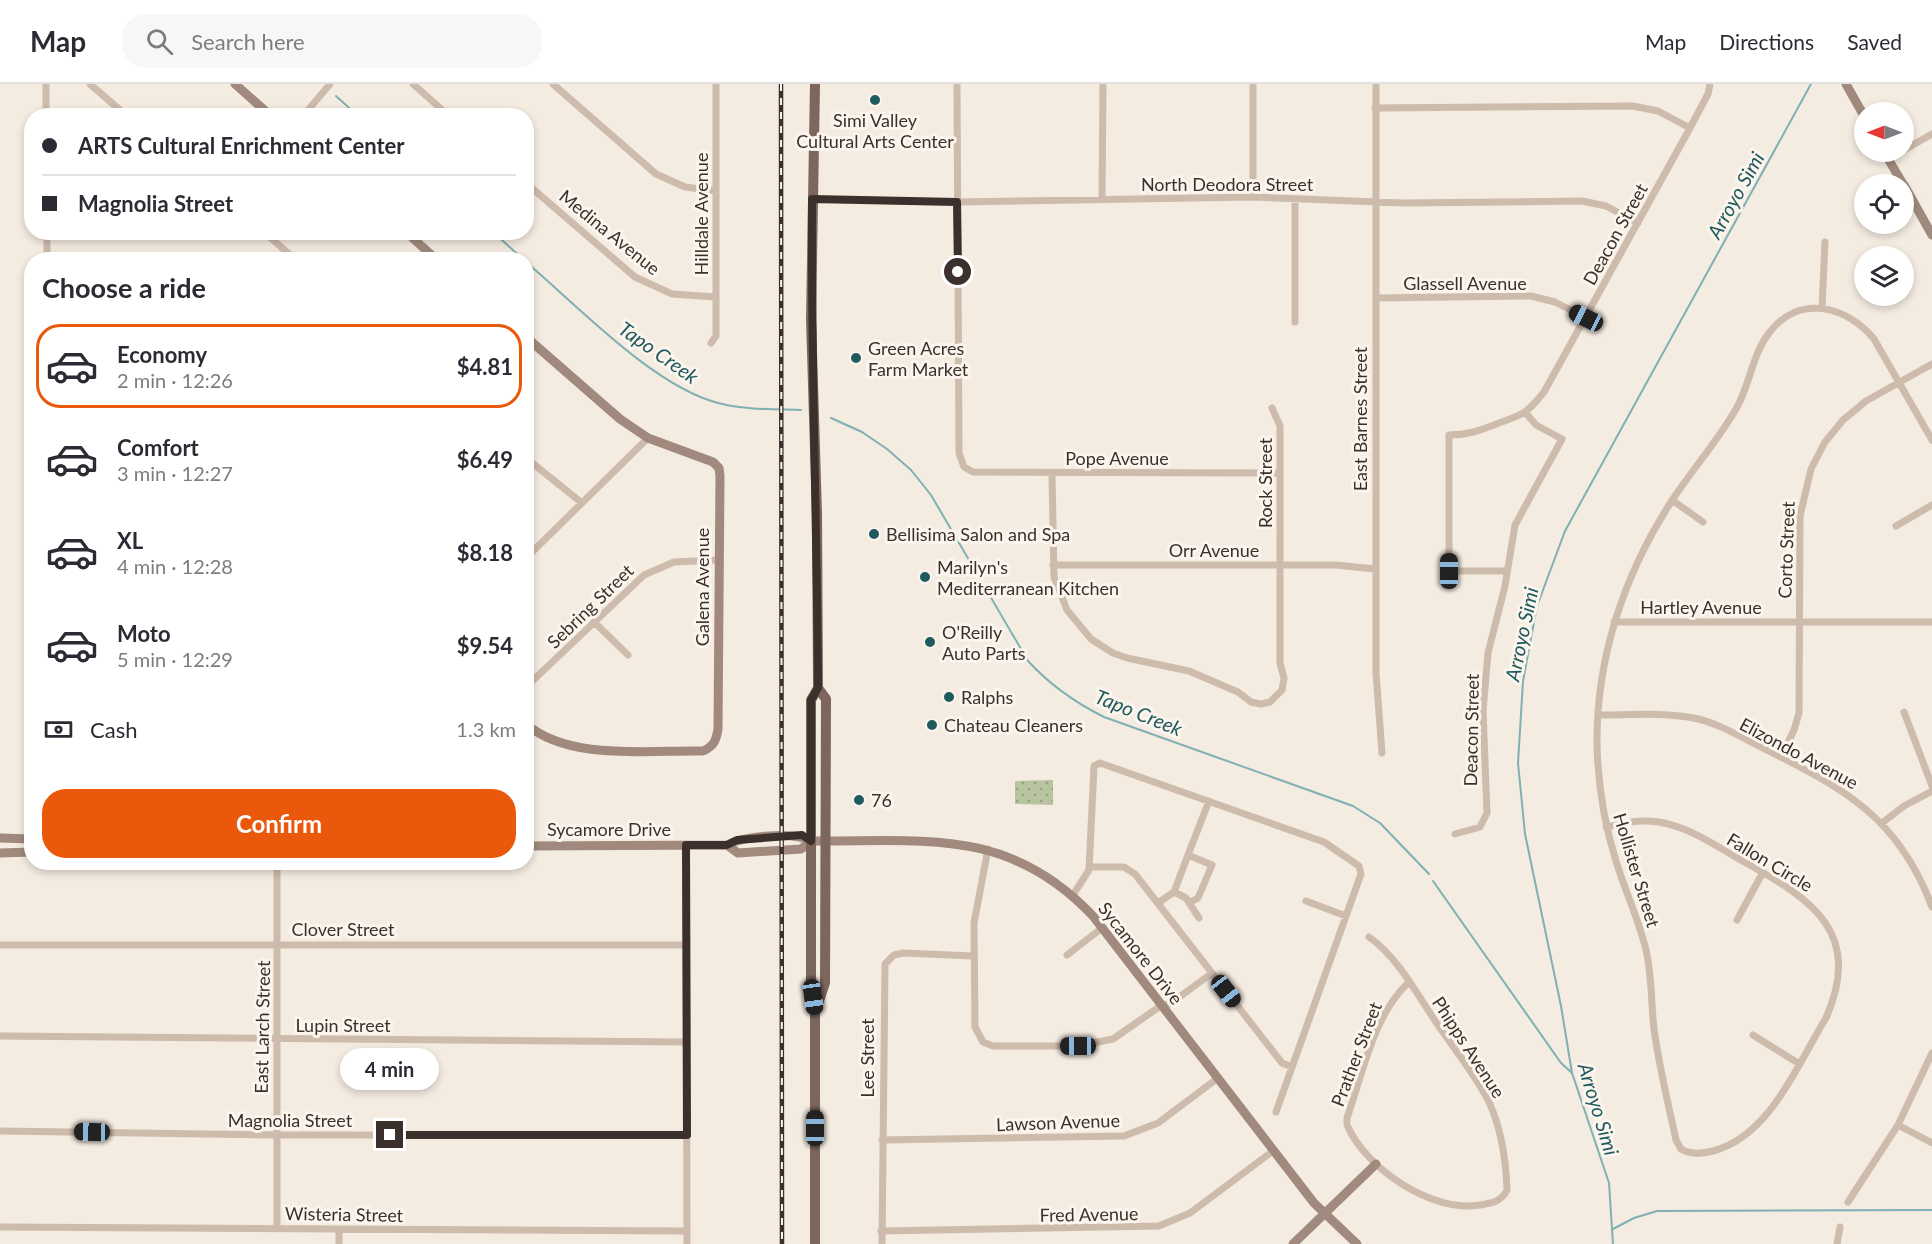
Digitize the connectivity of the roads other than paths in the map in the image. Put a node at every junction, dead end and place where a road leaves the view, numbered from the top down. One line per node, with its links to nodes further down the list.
1 (46, 84): 16 (street)
2 (90, 84): 17 (street)
3 (235, 84): 18 (main road)
4 (330, 84): 19 (street)
5 (413, 84): 20 (street)
6 (553, 84): 26 (street)
7 (716, 84): 26 (street, Hilldale Avenue)
8 (815, 84): 28 (main road)
9 (957, 84): 32 (street)
10 (1103, 84): 29 (street)
11 (1253, 84): 27 (street)
12 (1376, 84): 21 (street, East Barnes Street)
13 (1710, 84): 22 (street, Deacon Street)
14 (1846, 84): 15 (main road)
15 (1856, 102)
16 (46, 108)
17 (118, 108)
18 (262, 108)
19 (310, 108)
20 (440, 108)
21 (1376, 108): 22 (street); 31 (street, East Barnes Street)
22 (1690, 128): 34 (street, Deacon Street)
23 (1932, 134): 24 (street)
24 (1914, 144)
25 (534, 190): 41 (street, Medina Avenue)
26 (716, 190): 41 (street, Hilldale Avenue)
27 (1253, 197): 29 (street, North Deodora Street); 30 (street, North Deodora Street)
28 (812, 199): 32 (street, North Deodora Street); 74 (main road)
29 (1102, 199): 32 (street, North Deodora Street)
30 (1295, 200): 31 (street, North Deodora Street); 45 (street)
31 (1376, 201): 34 (street, North Deodora Street); 42 (street, East Barnes Street)
32 (957, 202): 55 (street, Pope Avenue)
33 (1914, 204): 35 (main road)
34 (1638, 223): 44 (street, Deacon Street)
35 (1932, 236)
36 (273, 240): 39 (street)
37 (415, 240): 40 (main road)
38 (1825, 242): 43 (street)
39 (287, 252)
40 (428, 252)
41 (716, 297): 46 (street, Hilldale Avenue)
42 (1376, 298): 44 (street, Glassell Avenue); 66 (street, East Barnes Street)
43 (1822, 308): 49 (street); 57 (street, Hollister Street)
44 (1586, 318): 51 (street, Deacon Street)
45 (1295, 322)
46 (711, 343)
47 (534, 345): 52 (main road, Galena Avenue)
48 (1932, 364): 49 (street, Corto Street)
49 (1899, 382): 53 (street); 70 (street, Corto Street)
50 (1272, 408): 56 (street, Rock Street)
51 (1525, 412): 67 (street, Deacon Street); 67 (street, Deacon Street)
52 (648, 438): 58 (street); 63 (main road, Galena Avenue)
53 (1932, 440)
54 (534, 464): 58 (street)
55 (1052, 473): 56 (street, Pope Avenue); 64 (street)
56 (1280, 473): 65 (street, Rock Street)
57 (1672, 501): 60 (street); 69 (street, Hollister Street)
58 (582, 503): 62 (street)
59 (1932, 505): 61 (street)
60 (1703, 522)
61 (1896, 526)
62 (534, 550)
63 (718, 560): 68 (street, Sebring Street); 77 (main road, Galena Avenue)
64 (1053, 565): 65 (street, Orr Avenue); 65 (street, Rock Street)
65 (1280, 565): 66 (street, Orr Avenue)
66 (1375, 569): 78 (street, East Barnes Street)
67 (1506, 571): 85 (street, Deacon Street)
68 (594, 622): 72 (street); 73 (street, Sebring Street)
69 (1614, 622): 70 (street, Hartley Avenue); 76 (street, Hollister Street)
70 (1799, 622): 71 (street, Hartley Avenue); 79 (street, Corto Street)
71 (1932, 622)
72 (628, 655)
73 (534, 679)
74 (818, 688): 88 (main road); 89 (main road)
75 (1904, 712): 80 (street)
76 (1598, 715): 79 (street, Elizondo Avenue); 84 (street, Hollister Street)
77 (534, 730)
78 (1382, 753)
79 (1781, 758): 83 (street, Elizondo Avenue)
80 (1932, 786)
81 (1932, 791): 83 (street)
82 (1209, 801): 96 (street); 97 (street); 106 (street)
83 (1882, 823): 105 (street, Elizondo Avenue)
84 (1606, 827): 99 (street, Fallon Circle); 136 (street, Hollister Street)
85 (1455, 834)
86 (0, 838): 87 (main road)
87 (24, 839)
88 (811, 841): 89 (main road, Sycamore Drive); 91 (main road, Sycamore Drive); 91 (main road, Sycamore Drive); 119 (main road)
89 (825, 841): 93 (main road, Sycamore Drive); 119 (main road)
90 (686, 845): 91 (main road, Sycamore Drive); 92 (main road, Sycamore Drive); 113 (street)
91 (727, 845)
92 (534, 846)
93 (988, 849): 101 (main road, Sycamore Drive); 115 (street)
94 (24, 852): 95 (main road)
95 (0, 853)
96 (1188, 855): 100 (street); 104 (street)
97 (1090, 867): 101 (street); 103 (street)
98 (277, 870): 111 (street, East Larch Street)
99 (1763, 872): 108 (street); 125 (street, Fallon Circle)
100 (1174, 892): 103 (street); 104 (street)
101 (1073, 896): 109 (main road, Sycamore Drive)
102 (1306, 902): 106 (street)
103 (1158, 903): 116 (street)
104 (1189, 903): 107 (street)
105 (1932, 907)
106 (1346, 916): 126 (street)
107 (1199, 918)
108 (1737, 920)
109 (1102, 928): 114 (street); 118 (main road, Sycamore Drive)
110 (1369, 937): 117 (street, Phipps Avenue)
111 (278, 944): 112 (street, Clover Street); 113 (street, Clover Street); 122 (street, East Larch Street)
112 (0, 945)
113 (686, 945): 123 (street)
114 (1067, 955)
115 (973, 956): 118 (street); 133 (street, Lee Street)
116 (1212, 973): 118 (street); 126 (street)
117 (1408, 983): 137 (street, Prather Street); 138 (street, Phipps Avenue)
118 (1162, 1005): 127 (main road, Sycamore Drive)
119 (815, 1012): 149 (main road)
120 (1753, 1035): 125 (street)
121 (0, 1036): 122 (street, Lupin Street)
122 (277, 1039): 123 (street, Lupin Street); 131 (street, East Larch Street)
123 (686, 1042): 132 (street)
124 (1932, 1053): 129 (street)
125 (1798, 1063): 136 (street, Fallon Circle)
126 (1292, 1067): 128 (street)
127 (1218, 1078): 133 (street, Lawson Avenue); 135 (main road, Sycamore Drive)
128 (1276, 1112)
129 (1898, 1125): 134 (street); 139 (street)
130 (0, 1131): 131 (street, Magnolia Street)
131 (276, 1135): 132 (street, Magnolia Street); 143 (street, East Larch Street)
132 (687, 1135): 145 (street)
133 (882, 1140): 146 (street, Lee Street)
134 (1932, 1143)
135 (1273, 1151): 140 (main road, Sycamore Drive); 146 (street, Fred Avenue)
136 (1686, 1152)
137 (1376, 1164): 138 (street, Prather Street); 140 (main road)
138 (1507, 1190)
139 (1848, 1202)
140 (1325, 1215): 151 (main road); 152 (main road, Sycamore Drive)
141 (0, 1227): 143 (street, Wisteria Street)
142 (1840, 1227): 153 (street)
143 (278, 1228): 144 (street, Wisteria Street)
144 (339, 1230): 145 (street, Wisteria Street); 147 (street)
145 (687, 1231): 148 (street)
146 (881, 1231): 150 (street, Lee Street)
147 (339, 1244)
148 (687, 1244)
149 (815, 1244)
150 (882, 1244)
151 (1293, 1244)
152 (1357, 1244)
153 (1837, 1244)

